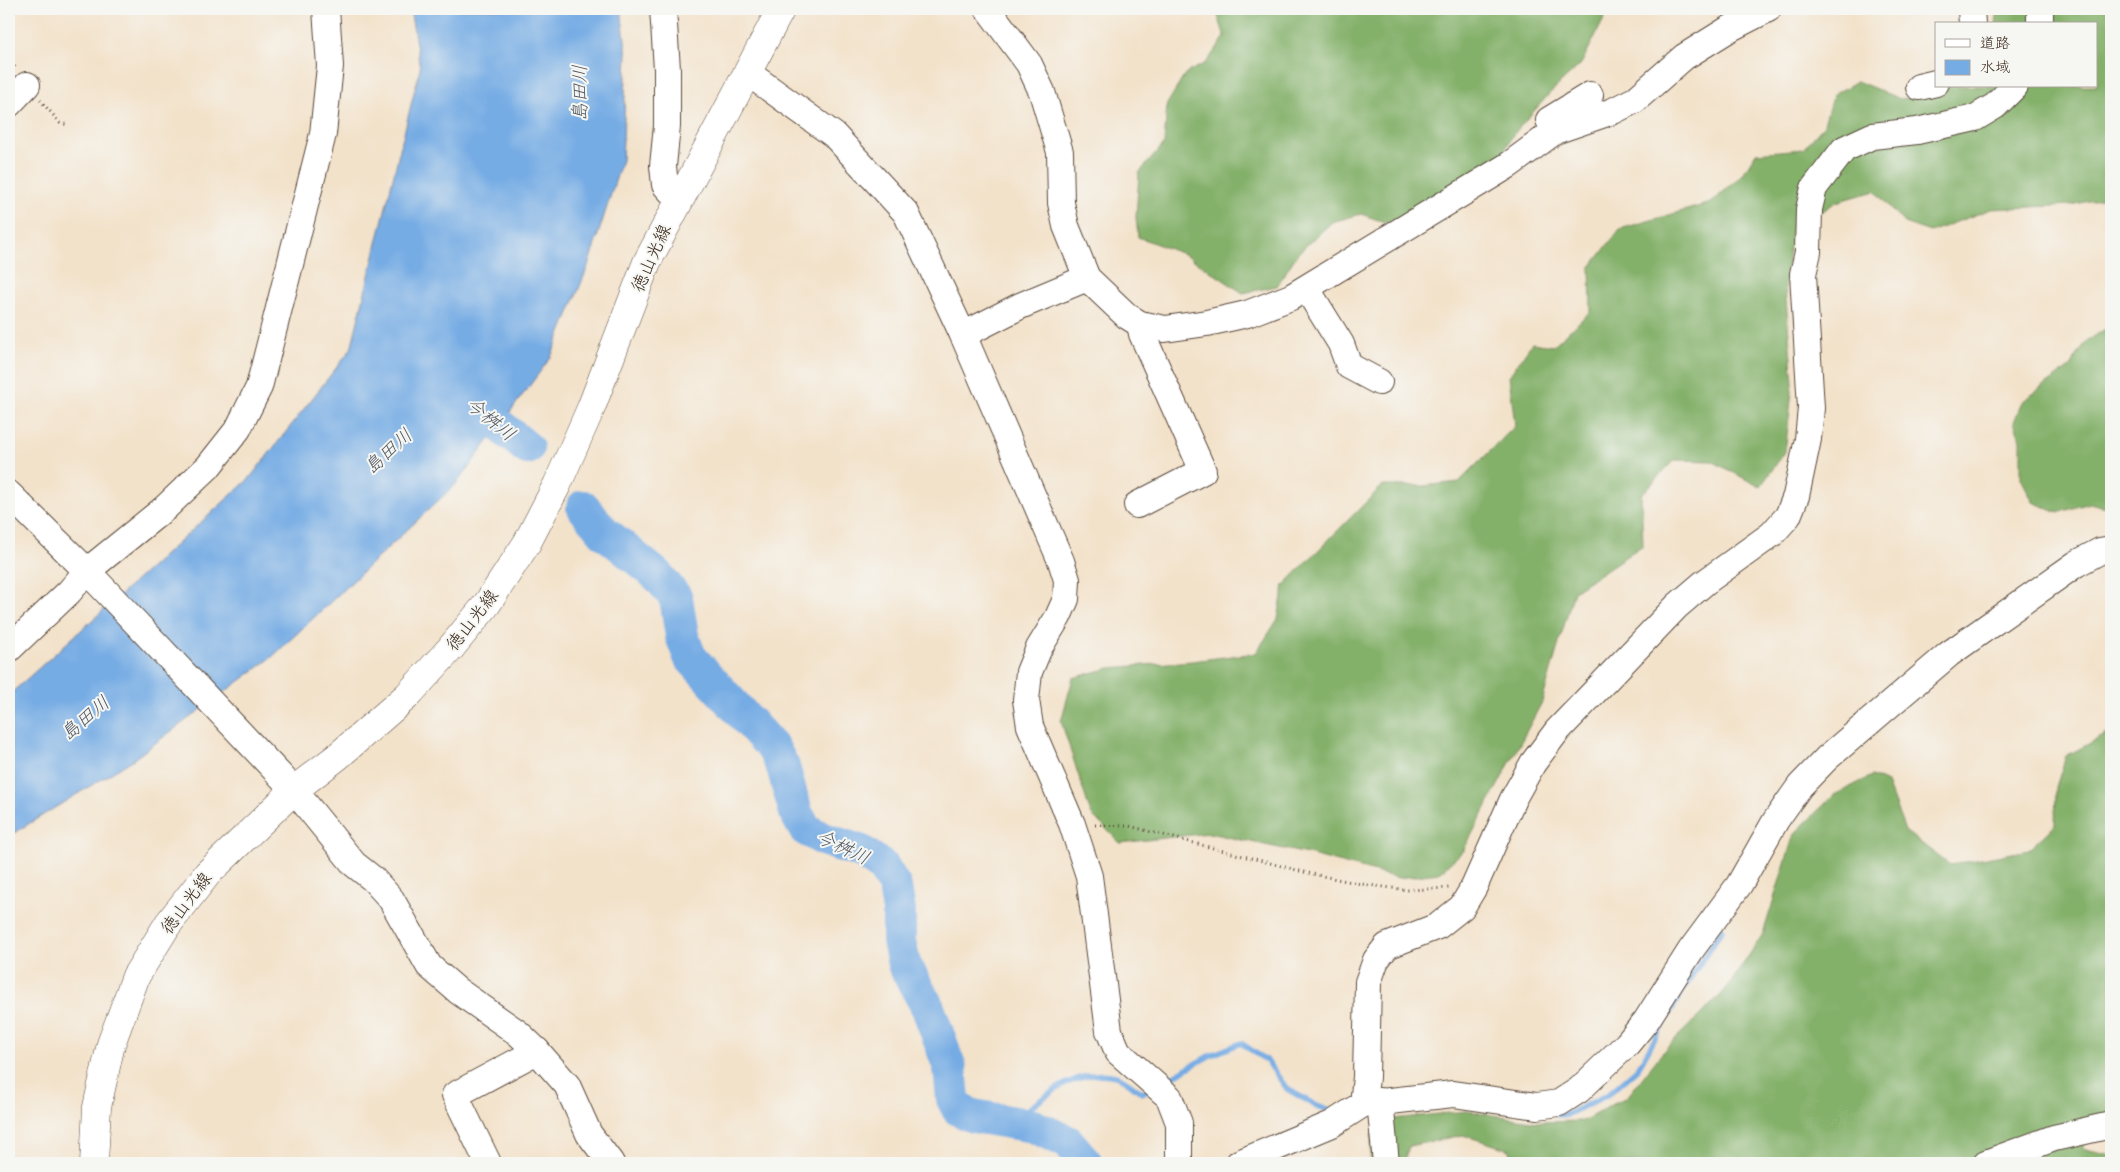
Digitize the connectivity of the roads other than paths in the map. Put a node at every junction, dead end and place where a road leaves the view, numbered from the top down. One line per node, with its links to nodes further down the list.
1 (326, 9): 25 (street)
2 (663, 9): 16 (street)
3 (781, 9): 10 (main road, 徳山光線)
4 (988, 9): 17 (street)
5 (1768, 9): 15 (street)
6 (1971, 9): 8 (street)
7 (2040, 9): 9 (street)
8 (1972, 22)
9 (2040, 22)
10 (748, 73): 16 (main road, 徳山光線); 20 (street)
11 (28, 85): 14 (street)
12 (2013, 88): 29 (street)
13 (1590, 95): 15 (street)
14 (9, 104)
15 (1509, 165): 18 (street)
16 (678, 199): 27 (main road, 徳山光線)
17 (1087, 278): 19 (street); 20 (street)
18 (1307, 289): 19 (street); 21 (street)
19 (1140, 324): 23 (street)
20 (963, 335): 34 (street)
21 (1379, 382)
22 (9, 494): 25 (street)
23 (1137, 505)
24 (2111, 549): 29 (street)
25 (93, 578): 26 (street); 27 (street)
26 (9, 649)
27 (287, 783): 28 (street); 31 (main road, 徳山光線)
28 (537, 1051): 32 (street); 33 (street)
29 (1372, 1102): 35 (street); 36 (street)
30 (2111, 1125): 37 (street)
31 (94, 1163)
32 (488, 1163)
33 (611, 1163)
34 (1179, 1163)
35 (1239, 1163)
36 (1386, 1163)
37 (1986, 1163)

